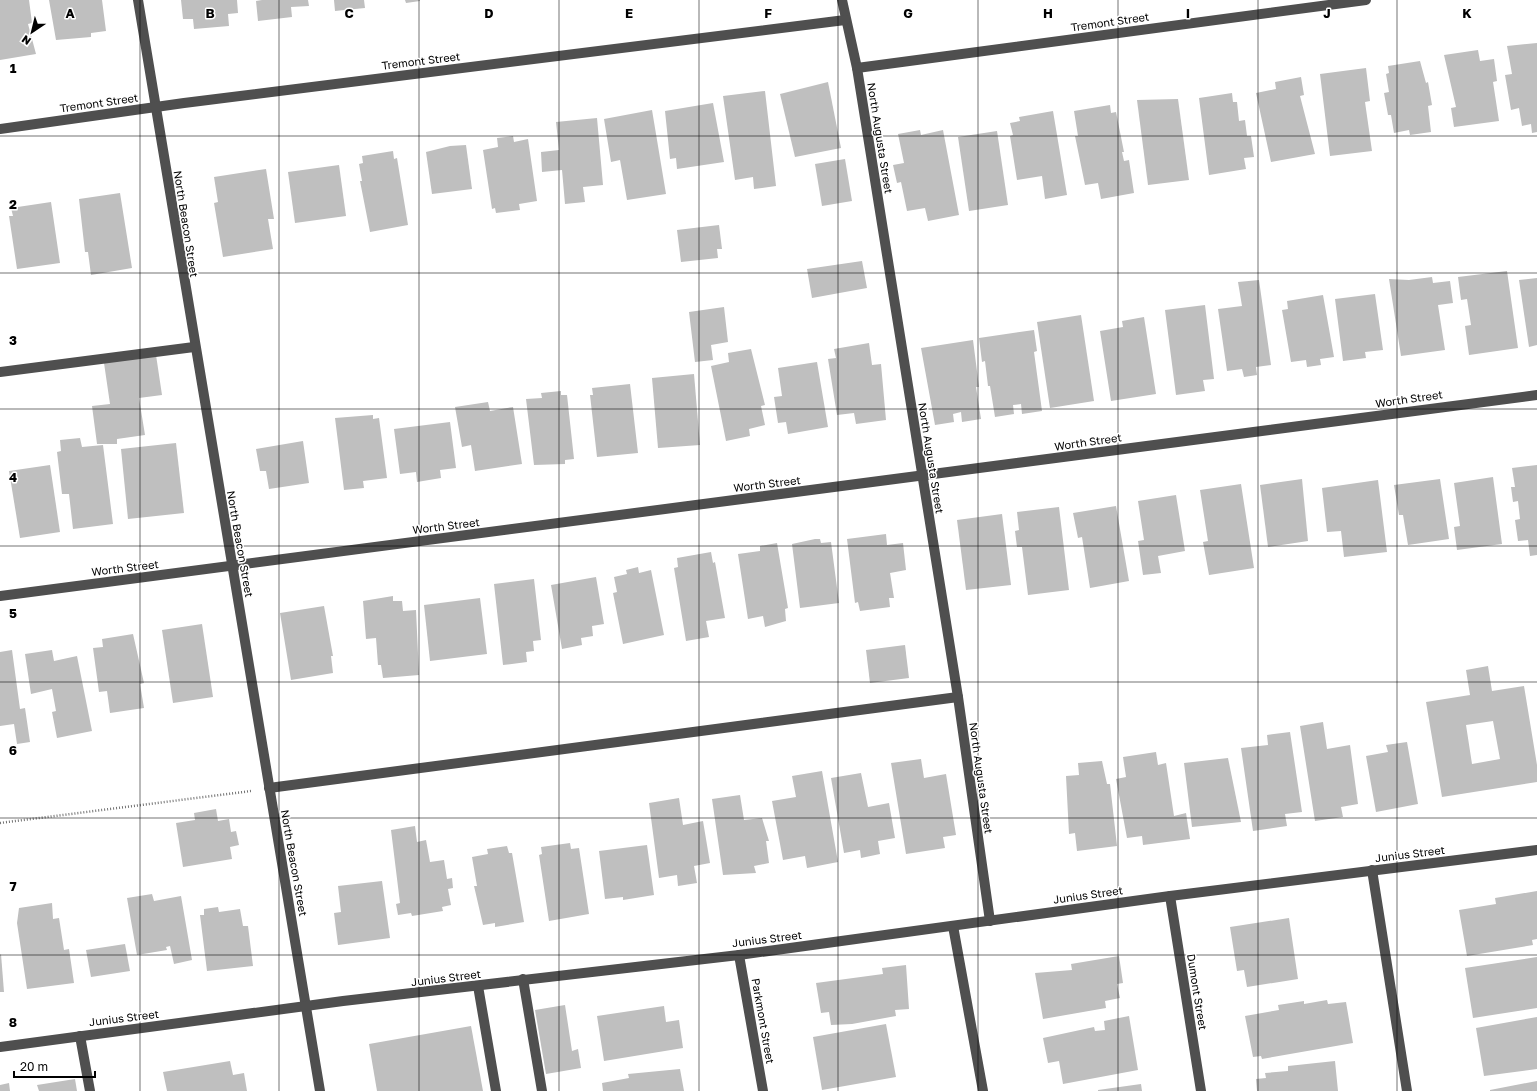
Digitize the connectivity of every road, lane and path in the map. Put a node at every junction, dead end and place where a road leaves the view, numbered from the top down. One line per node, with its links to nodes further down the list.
1 (138, 0): 6 (street, North Beacon Street)
2 (842, 0): 4 (street, North Augusta Street)
3 (1366, 0): 5 (street, Tremont Street)
4 (845, 20): 5 (street, North Augusta Street); 6 (street, Tremont Street)
5 (857, 68): 11 (street, North Augusta Street)
6 (155, 106): 7 (street, Tremont Street); 8 (street, North Beacon Street)
7 (0, 129)
8 (194, 347): 9 (street); 12 (street, North Beacon Street)
9 (0, 372)
10 (1537, 394): 11 (street, Worth Street)
11 (921, 476): 12 (street, Worth Street); 14 (street, North Augusta Street)
12 (231, 566): 13 (street, Worth Street); 15 (street, North Beacon Street)
13 (0, 596)
14 (958, 697): 15 (street); 20 (street, North Augusta Street)
15 (269, 788): 16 (path); 25 (street, North Beacon Street)
16 (0, 824)
17 (1537, 850): 18 (street, Junius Street)
18 (1372, 870): 19 (street, Junius Street); 35 (street)
19 (1170, 896): 20 (street, Junius Street); 34 (street, Dumont Street)
20 (990, 921): 21 (street, Junius Street)
21 (953, 926): 22 (street, Junius Street); 33 (street)
22 (739, 955): 23 (street, Junius Street); 32 (street, Parkmont Street)
23 (523, 979): 24 (street, Junius Street); 31 (street)
24 (478, 986): 25 (street, Junius Street); 30 (street)
25 (306, 1006): 26 (street, Junius Street); 29 (street, North Beacon Street)
26 (80, 1036): 27 (street, Junius Street); 28 (street)
27 (0, 1047)
28 (90, 1091)
29 (320, 1091)
30 (496, 1091)
31 (542, 1091)
32 (763, 1091)
33 (983, 1091)
34 (1201, 1091)
35 (1407, 1091)

